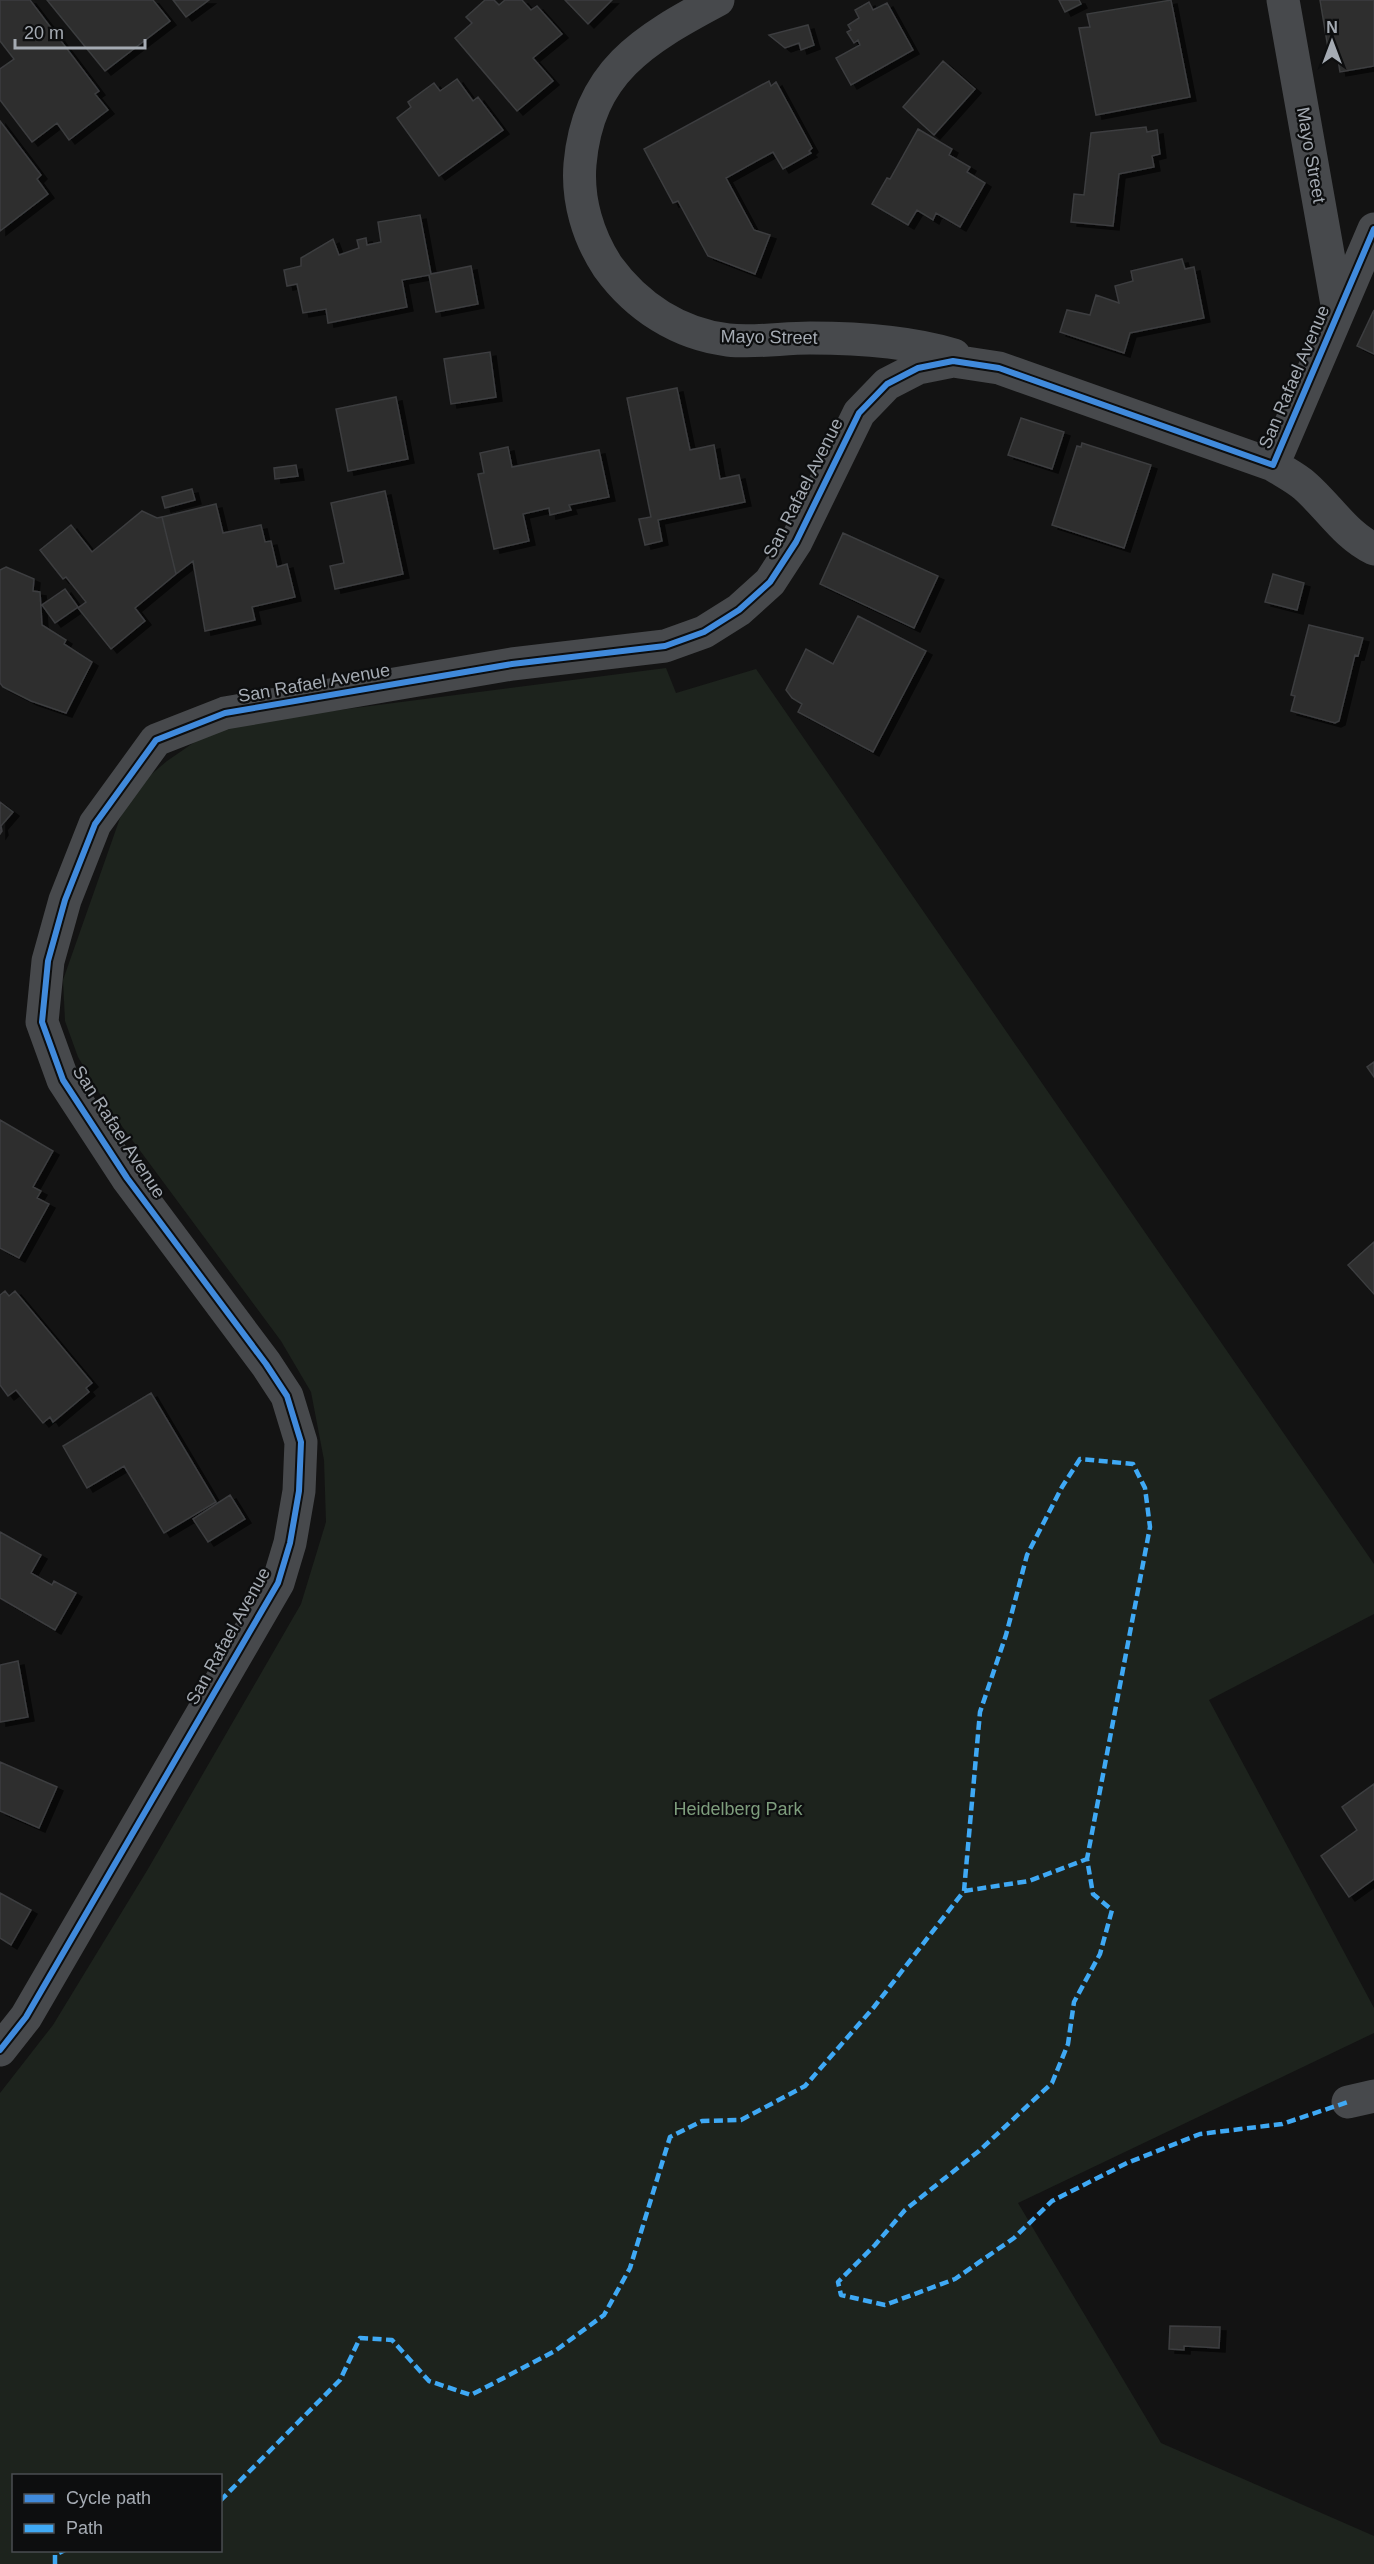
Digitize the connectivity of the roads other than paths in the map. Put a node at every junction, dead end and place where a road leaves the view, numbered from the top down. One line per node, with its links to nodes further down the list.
1 (718, 0): 5 (street, Mayo Street)
2 (1283, 0): 4 (street, Mayo Street)
3 (1374, 229): 4 (street, San Rafael Avenue)
4 (1338, 310): 6 (street, San Rafael Avenue)
5 (999, 368): 6 (street, San Rafael Avenue); 8 (street, San Rafael Avenue)
6 (1273, 465): 7 (street)
7 (1374, 549)
8 (0, 2050)

